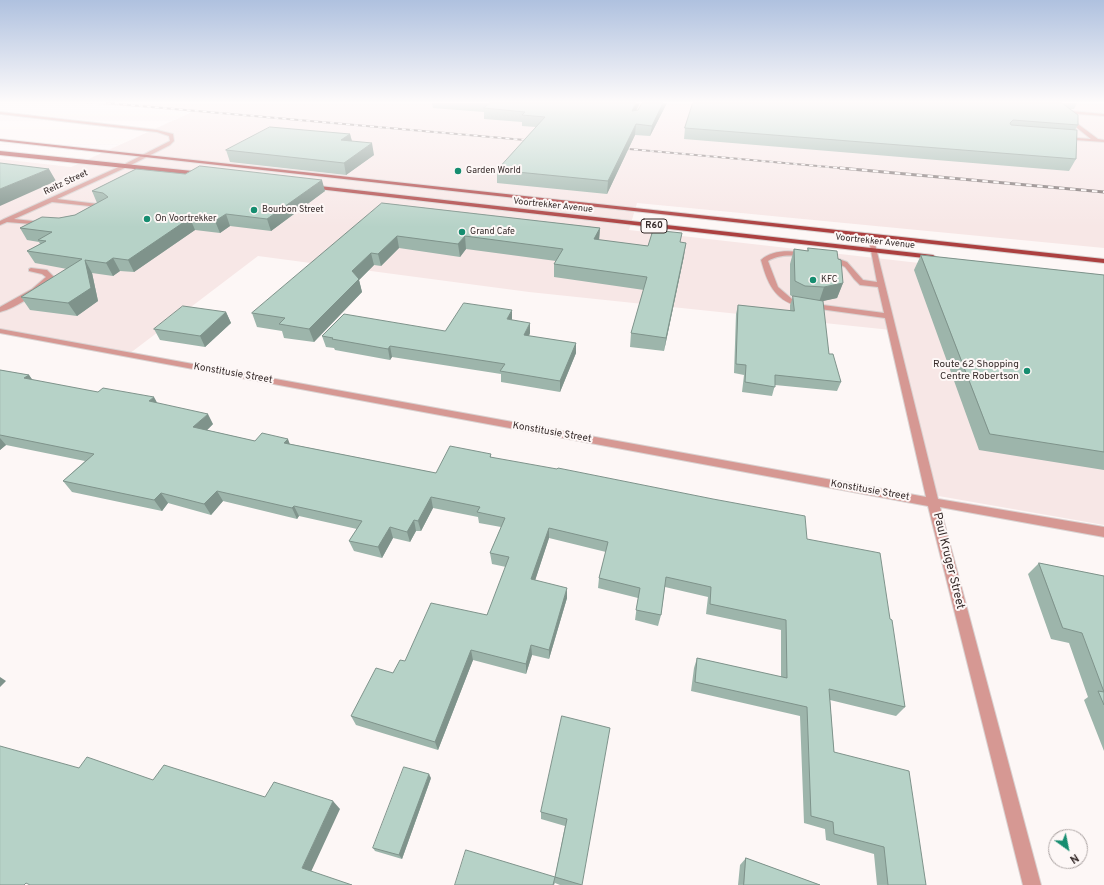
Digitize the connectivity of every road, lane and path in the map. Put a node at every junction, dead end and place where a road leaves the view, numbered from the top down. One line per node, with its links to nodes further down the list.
1 (22, 144): 4 (main road)
2 (37, 144): 5 (main road, Voortrekker Avenue / R60)
3 (166, 144): 5 (street, Reitz Street)
4 (0, 153): 6 (main road)
5 (143, 156): 6 (street, Reitz Street); 13 (main road, Voortrekker Avenue / R60)
6 (125, 166): 7 (main road); 9 (street, Reitz Street)
7 (213, 175)
8 (305, 186): 14 (main road, Voortrekker Avenue / R60)
9 (52, 200): 10 (street); 11 (street, Reitz Street)
10 (103, 212)
11 (3, 222): 12 (street)
12 (51, 225)
13 (870, 236): 14 (street, Paul Kruger Street); 16 (main road, Voortrekker Avenue / R60)
14 (872, 251): 15 (main road, Voortrekker Avenue / R60); 18 (street, Paul Kruger Street)
15 (942, 258)
16 (1104, 261)
17 (31, 270): 19 (street)
18 (882, 285): 20 (street, Paul Kruger Street); 20 (street)
19 (0, 310)
20 (888, 316): 22 (street, Paul Kruger Street)
21 (0, 332): 22 (street, Konstitusie Street)
22 (933, 502): 23 (street, Konstitusie Street); 24 (street, Paul Kruger Street)
23 (1104, 532)
24 (1032, 885)

